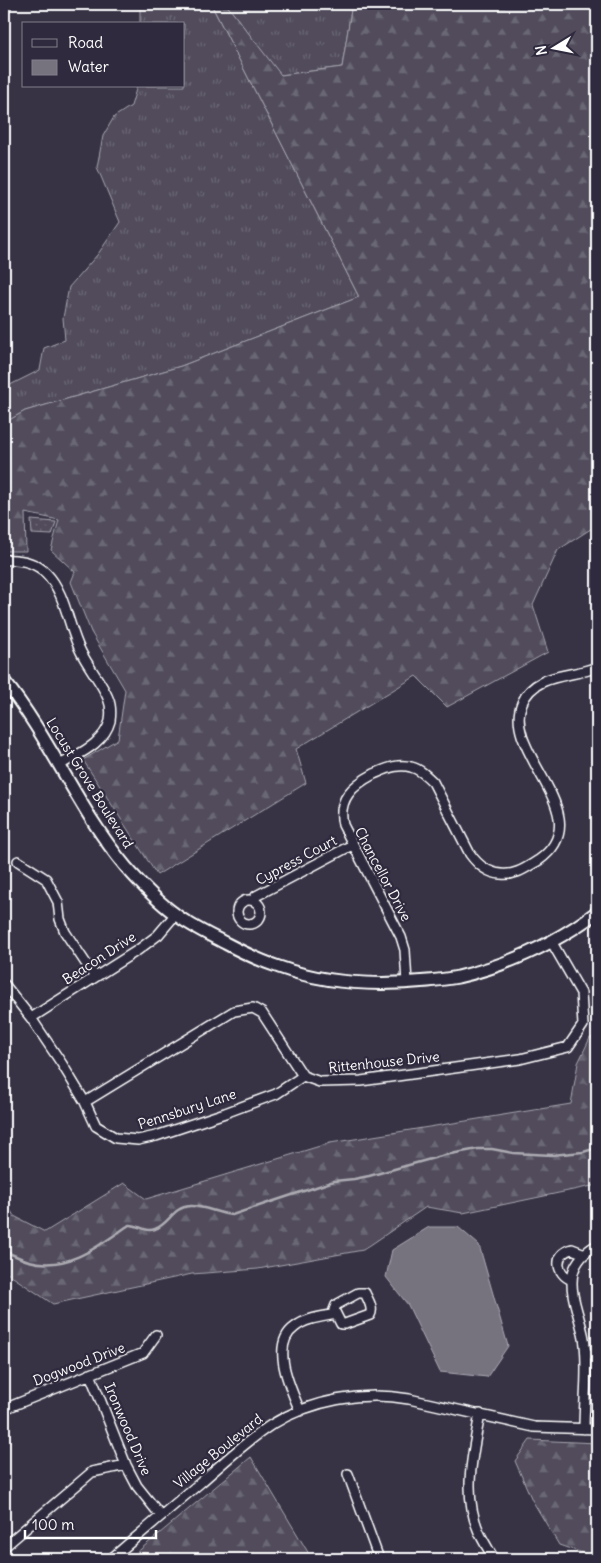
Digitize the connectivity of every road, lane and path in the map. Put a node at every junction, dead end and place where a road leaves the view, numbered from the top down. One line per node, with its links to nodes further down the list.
1 (4, 560): 4 (street)
2 (597, 667): 5 (street, Chancellor Drive)
3 (4, 681): 4 (street, Locust Grove Boulevard)
4 (60, 765): 9 (street, Locust Grove Boulevard)
5 (352, 845): 7 (street, Cypress Court); 12 (street, Chancellor Drive)
6 (18, 862): 11 (street)
7 (254, 901)
8 (597, 912): 10 (street, Locust Grove Boulevard)
9 (175, 915): 11 (street, Beacon Drive); 12 (street, Locust Grove Boulevard)
10 (551, 942): 12 (street, Locust Grove Boulevard); 15 (street, Rittenhouse Drive)
11 (95, 977): 14 (street, Beacon Drive)
12 (407, 983)
13 (4, 984): 14 (street, Pennsbury Lane)
14 (32, 1018): 16 (street, Pennsbury Lane)
15 (303, 1076): 16 (street, Pennsbury Lane); 16 (street)
16 (85, 1102)
17 (597, 1245): 18 (street)
18 (585, 1254): 19 (street); 19 (street)
19 (572, 1280): 22 (street)
20 (336, 1314): 27 (street)
21 (156, 1335): 24 (street, Dogwood Drive)
22 (586, 1354): 23 (street); 29 (street)
23 (597, 1354)
24 (90, 1374): 26 (street, Dogwood Drive); 31 (street, Ironwood Drive)
25 (4, 1398): 26 (street)
26 (6, 1408)
27 (300, 1411): 28 (street, Village Boulevard); 33 (street, Village Boulevard)
28 (480, 1414): 29 (street, Village Boulevard); 37 (street)
29 (584, 1429): 30 (street, Village Boulevard)
30 (597, 1429)
31 (126, 1464): 33 (street, Ironwood Drive); 34 (street)
32 (348, 1474): 36 (street)
33 (161, 1516): 35 (street, Village Boulevard)
34 (4, 1547)
35 (110, 1559)
36 (379, 1559)
37 (494, 1559)

